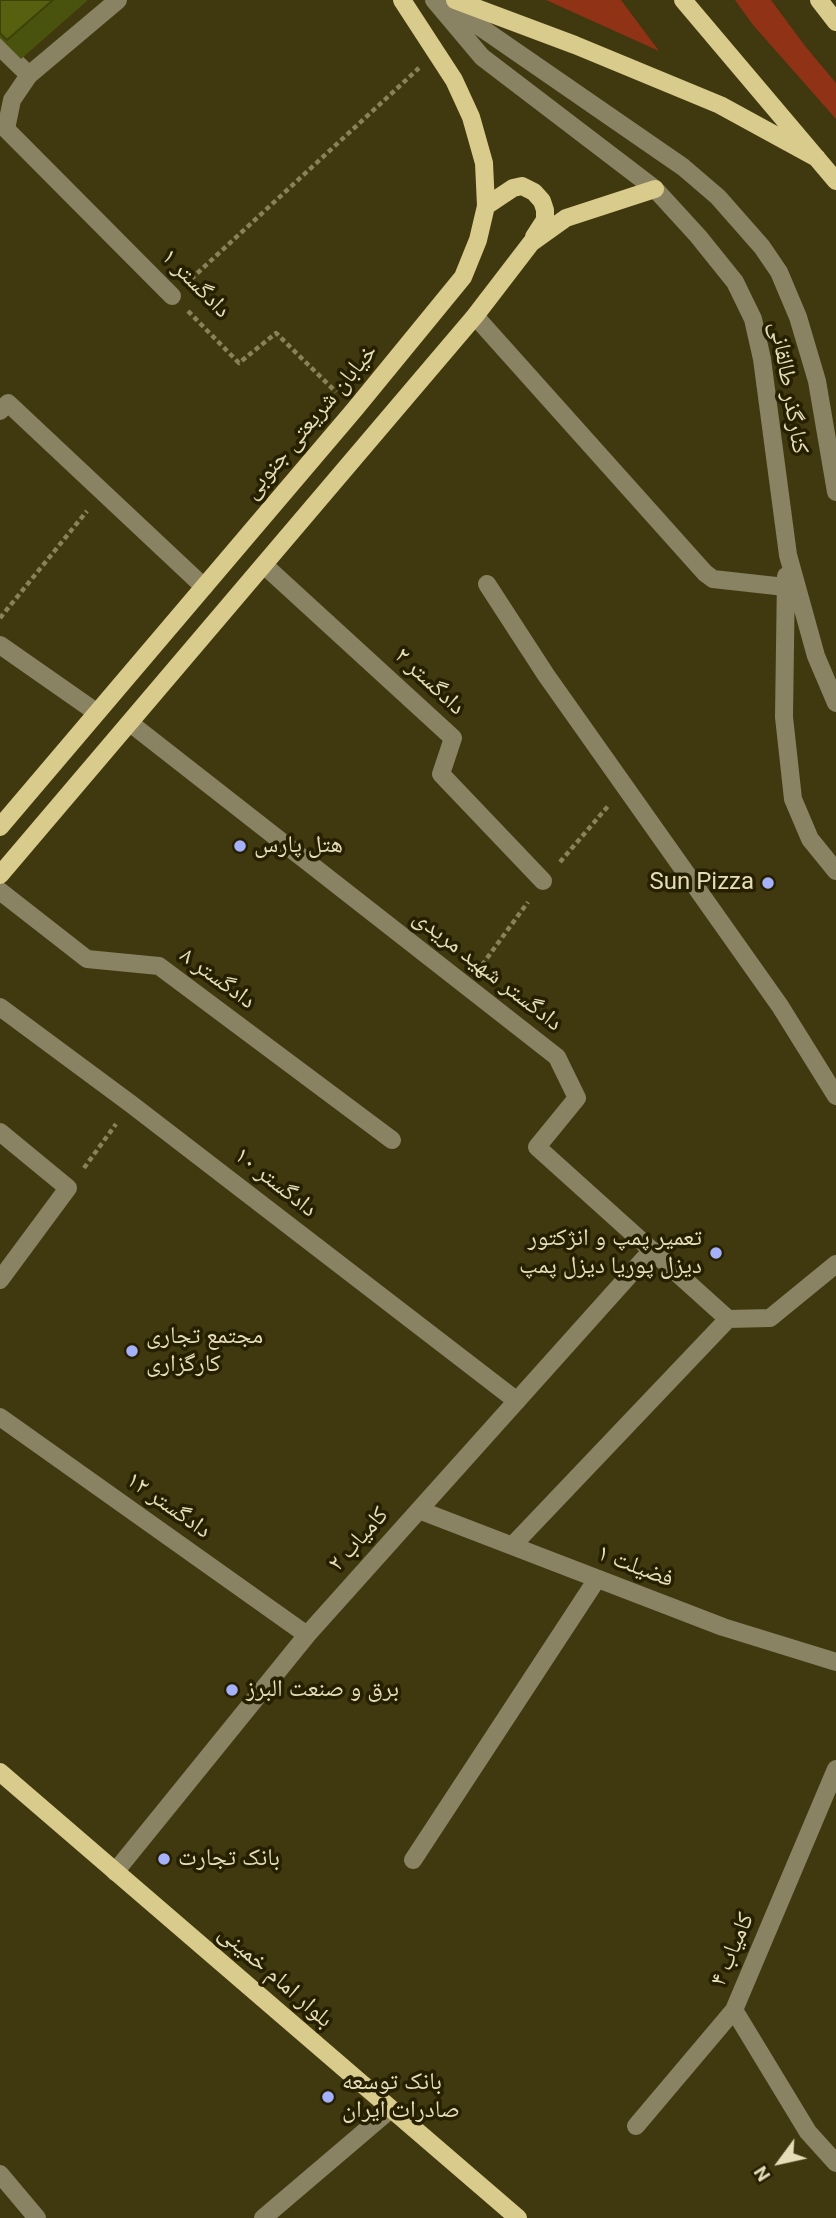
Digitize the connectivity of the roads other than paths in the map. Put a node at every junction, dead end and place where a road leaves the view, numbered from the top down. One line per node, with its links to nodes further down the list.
1 (118, 0): 10 (street)
2 (402, 0): 14 (main road, خیابان شریعتی جنوبی)
3 (434, 0): 13 (street, کنارگذر طالقانی)
4 (441, 0): 19 (street)
5 (455, 0): 11 (main road)
6 (683, 0): 11 (main road)
7 (819, 0): 8 (main road)
8 (836, 22)
9 (0, 47): 10 (street)
10 (29, 75): 16 (street, دادگستر ۱)
11 (817, 158): 12 (main road)
12 (836, 181)
13 (654, 189): 15 (main road); 20 (street, کنارگذر طالقانی)
14 (486, 206): 15 (main road); 23 (main road, خیابان شریعتی جنوبی)
15 (531, 243): 17 (main road)
16 (172, 296)
17 (475, 316): 21 (main road); 24 (street)
18 (4, 407): 23 (street)
19 (836, 492)
20 (788, 555): 24 (street); 26 (street, کنارگذر طالقانی)
21 (264, 565): 28 (main road); 32 (street, دادگستر ۲)
22 (487, 584): 35 (street)
23 (204, 587): 27 (main road, خیابان شریعتی جنوبی)
24 (785, 587): 30 (street)
25 (0, 645): 27 (street)
26 (836, 703)
27 (96, 712): 29 (main road, خیابان شریعتی جنوبی)
28 (130, 723): 31 (main road); 38 (street, دادگستر شهید مریدی)
29 (0, 827)
30 (836, 871)
31 (0, 875)
32 (543, 881)
33 (0, 891): 37 (street, دادگستر ۸)
34 (0, 1007): 42 (street, دادگستر ۱۰)
35 (836, 1096)
36 (0, 1132): 40 (street)
37 (392, 1140)
38 (652, 1250): 41 (street, دادگستر شهید مریدی); 42 (street, کامیاب ۲)
39 (836, 1264): 41 (street)
40 (0, 1280)
41 (728, 1319): 45 (street)
42 (517, 1401): 44 (street, کامیاب ۲)
43 (0, 1417): 47 (street, دادگستر ۱۲)
44 (419, 1510): 45 (street, فضیلت ۱); 47 (street, کامیاب ۲)
45 (512, 1546): 46 (street, فضیلت ۱)
46 (597, 1579): 48 (street, فضیلت ۱); 51 (street)
47 (307, 1635): 52 (street, کامیاب ۲)
48 (836, 1662)
49 (836, 1769): 53 (street, کامیاب ۴)
50 (0, 1772): 52 (main road, بلوار امام خمینی)
51 (413, 1860)
52 (116, 1872): 54 (main road, بلوار امام خمینی)
53 (734, 2010): 55 (street, کامیاب ۴); 56 (street)
54 (391, 2109): 59 (street); 60 (main road, بلوار امام خمینی)
55 (636, 2126)
56 (836, 2163)
57 (0, 2174): 58 (street)
58 (37, 2218)
59 (263, 2218)
60 (518, 2218)

